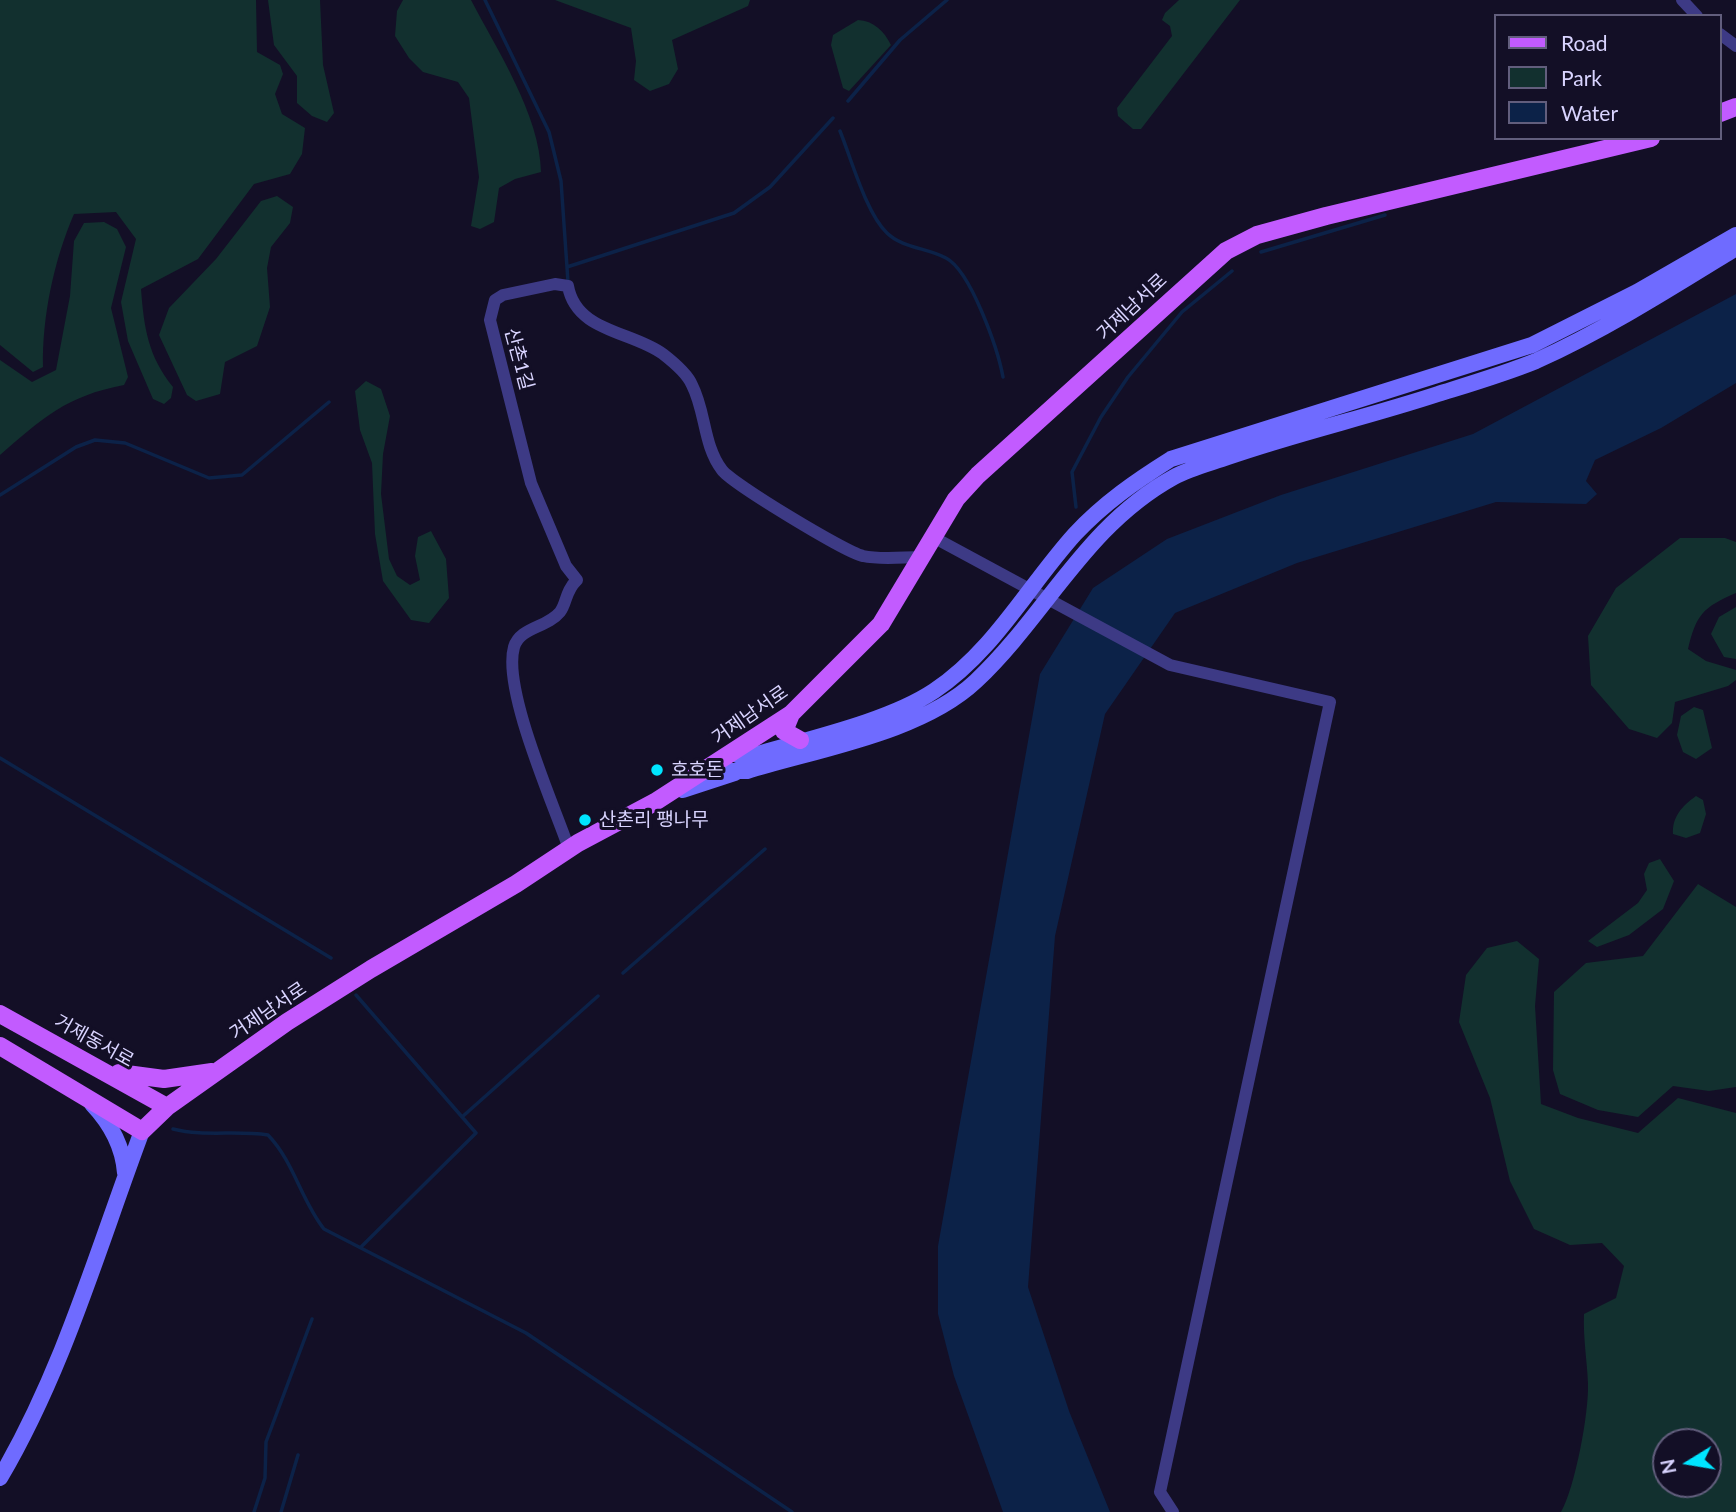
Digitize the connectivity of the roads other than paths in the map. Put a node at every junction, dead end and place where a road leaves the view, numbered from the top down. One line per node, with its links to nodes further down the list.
1 (1682, 0): 2 (street)
2 (1695, 14)
3 (1643, 140): 6 (main road, 거제남서로)
4 (1736, 235): 8 (street)
5 (1736, 248): 9 (street)
6 (933, 537): 7 (main road, 거제남서로); 8 (street)
7 (922, 557): 10 (main road, 거제남서로); 16 (street, 산촌1길)
8 (1032, 590): 9 (street); 11 (street)
9 (1056, 603): 14 (street); 26 (street)
10 (791, 714): 11 (main road); 12 (main road, 거제남서로)
11 (800, 740): 12 (street)
12 (733, 753): 13 (main road, 거제남서로)
13 (715, 765): 14 (street); 15 (main road, 거제남서로)
14 (738, 773): 15 (street)
15 (655, 802): 16 (main road, 거제남서로)
16 (569, 849): 20 (main road, 거제남서로)
17 (0, 1014): 19 (main road, 거제동서로)
18 (0, 1046): 21 (main road)
19 (98, 1066): 20 (main road); 22 (main road, 거제동서로)
20 (216, 1071): 22 (main road, 거제남서로)
21 (82, 1095): 23 (main road); 24 (street)
22 (167, 1107): 23 (main road, 거제남서로)
23 (142, 1131): 24 (street, 거제남서로)
24 (125, 1177): 25 (street, 거제남서로)
25 (0, 1478)
26 (1173, 1512)

